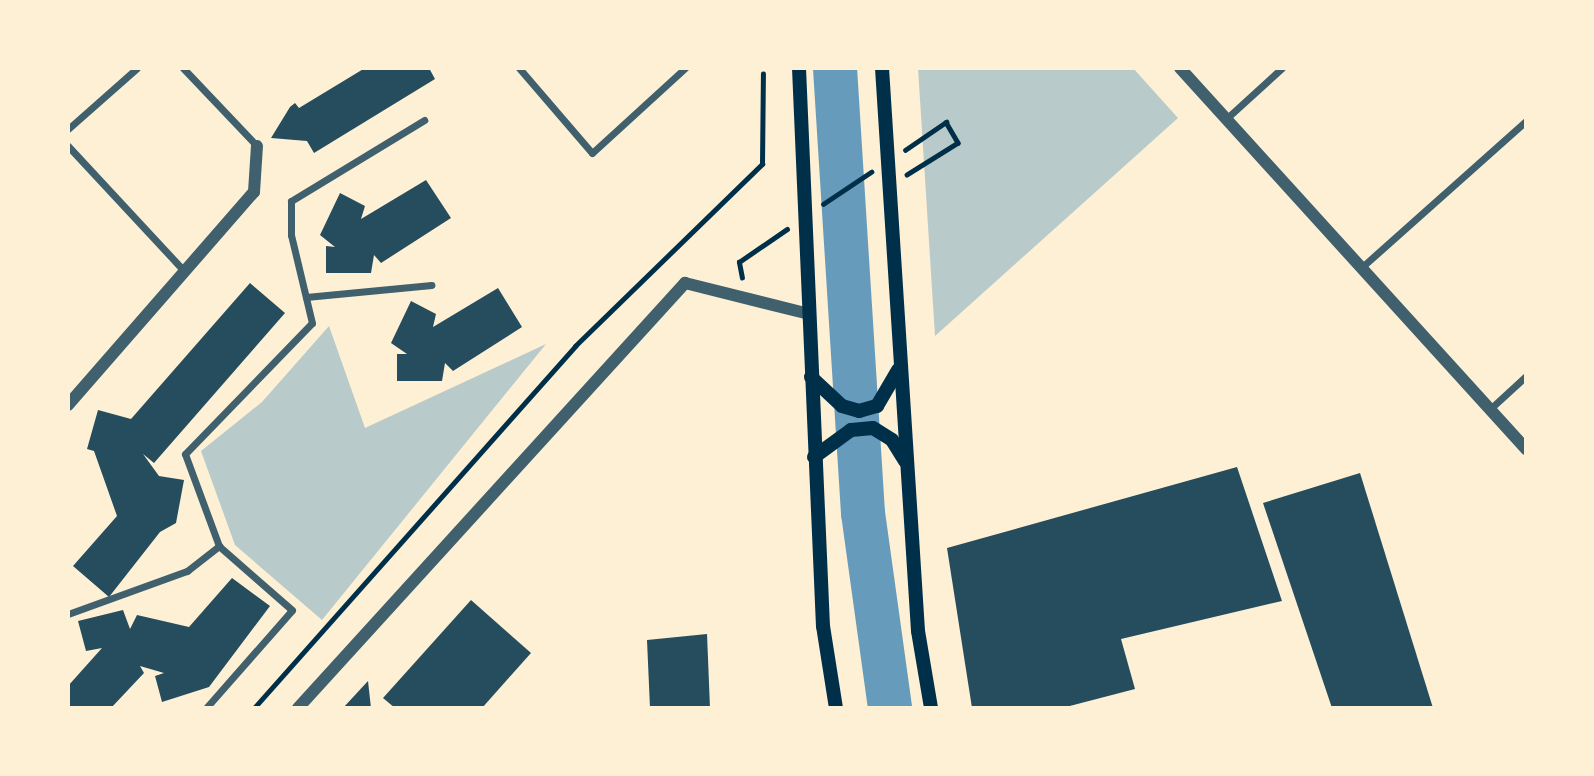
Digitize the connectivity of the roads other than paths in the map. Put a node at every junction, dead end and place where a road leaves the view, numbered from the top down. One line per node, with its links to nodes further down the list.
1 (136, 68): 12 (street)
2 (183, 68): 14 (street)
3 (519, 68): 4 (street)
4 (685, 68)
5 (799, 68): 19 (main road)
6 (882, 68): 20 (main road)
7 (1180, 68): 9 (street)
8 (1282, 68): 9 (street)
9 (1227, 118): 15 (street)
10 (424, 121): 18 (street)
11 (1526, 121): 15 (street)
12 (68, 129)
13 (68, 146): 16 (street)
14 (257, 146): 16 (street)
15 (1362, 267): 24 (street)
16 (185, 272): 23 (street)
17 (431, 285): 18 (street)
18 (306, 297): 28 (street)
19 (809, 314): 22 (main road); 31 (street)
20 (899, 366): 22 (main road); 27 (main road)
21 (1526, 376): 24 (street)
22 (811, 377): 26 (main road)
23 (68, 405)
24 (1490, 409): 25 (street)
25 (1526, 449)
26 (814, 457): 27 (main road); 32 (main road)
27 (905, 463): 33 (main road)
28 (219, 546): 29 (street); 30 (street)
29 (68, 614)
30 (206, 708)
31 (298, 708)
32 (836, 708)
33 (931, 708)

